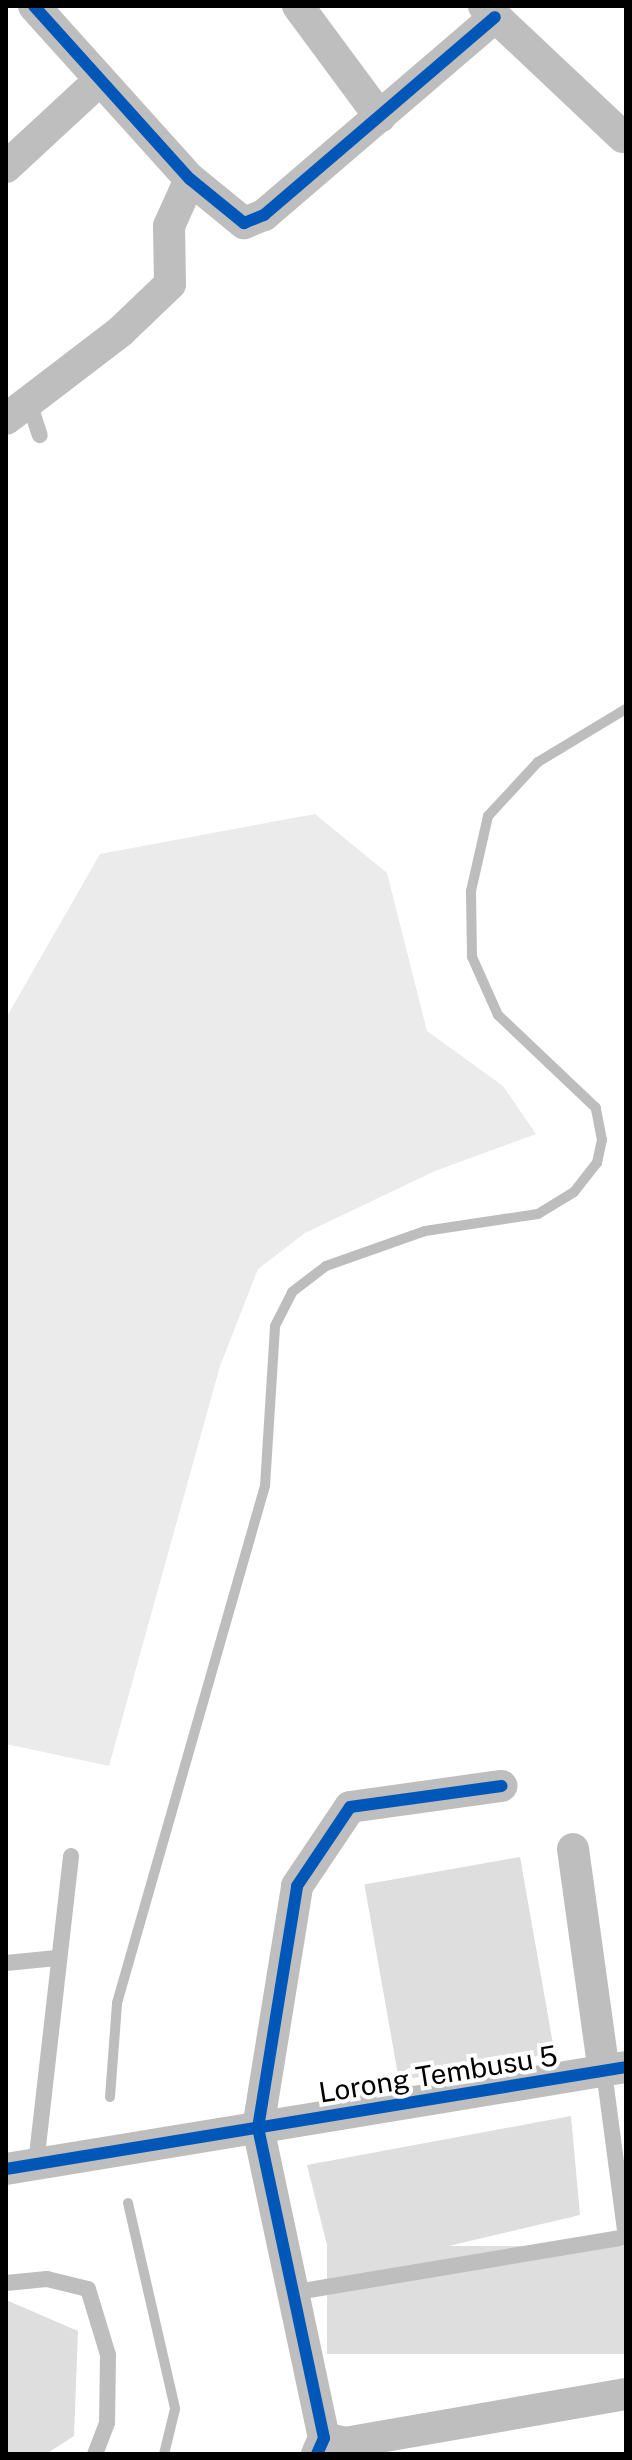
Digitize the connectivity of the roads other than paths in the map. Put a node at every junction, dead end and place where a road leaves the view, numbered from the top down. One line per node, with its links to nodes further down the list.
1 (34, 6): 4 (street)
2 (298, 6): 5 (street)
3 (489, 11): 5 (street); 6 (street)
4 (100, 80): 7 (street); 8 (street)
5 (380, 117): 8 (street)
6 (623, 137)
7 (6, 167)
8 (190, 179): 9 (street)
9 (17, 409): 10 (lane)
10 (40, 435)
11 (502, 1786): 17 (street)
12 (573, 1849): 16 (street)
13 (71, 1856): 14 (lane)
14 (57, 1958): 15 (lane); 18 (lane)
15 (6, 1963)
16 (615, 2069): 17 (street, Lorong Tembusu 5); 19 (lane)
17 (258, 2128): 18 (street, Lorong Tembusu 5); 21 (street)
18 (21, 2167)
19 (625, 2237): 21 (lane)
20 (6, 2283): 24 (lane)
21 (291, 2293): 23 (street)
22 (626, 2394): 23 (street)
23 (320, 2446)
24 (95, 2454)

